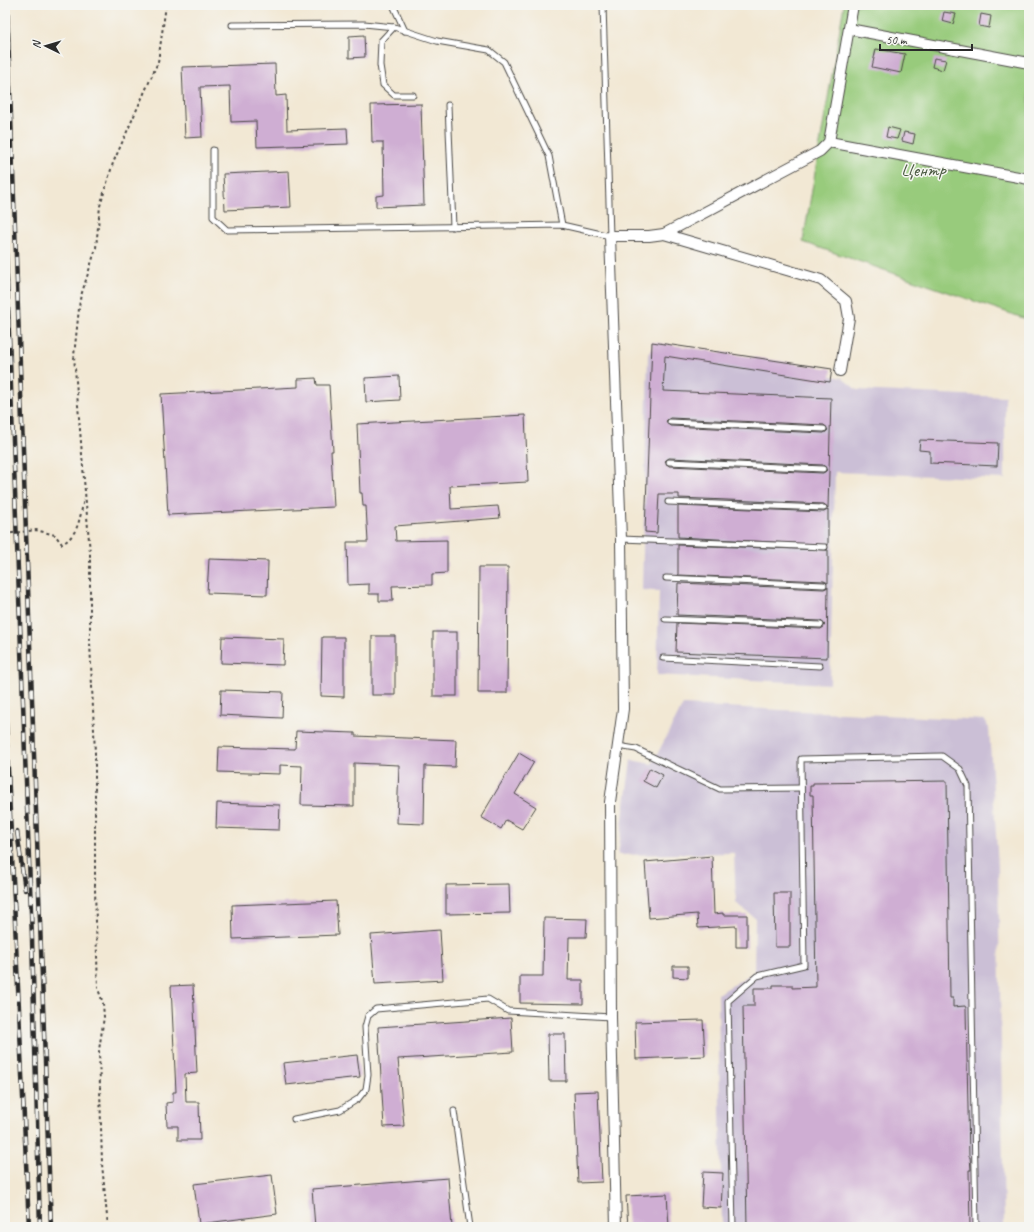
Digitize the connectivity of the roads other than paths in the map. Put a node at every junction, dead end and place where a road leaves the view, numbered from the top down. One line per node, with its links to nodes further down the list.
1 (393, 5): 7 (lane)
2 (602, 5): 17 (lane)
3 (853, 5): 6 (street)
4 (232, 25): 5 (lane)
5 (394, 27): 7 (lane); 9 (lane)
6 (849, 29): 8 (street); 11 (street)
7 (405, 31): 14 (lane)
8 (1029, 63)
9 (413, 94)
10 (448, 105): 15 (lane)
11 (829, 142): 13 (street); 16 (street)
12 (213, 150): 15 (lane)
13 (1029, 179)
14 (562, 225): 15 (lane); 17 (lane)
15 (452, 227)
16 (664, 234): 17 (street); 18 (street)
17 (610, 236): 25 (street)
18 (840, 371)
19 (670, 422): 20 (lane)
20 (824, 429)
21 (669, 462): 22 (lane)
22 (823, 469)
23 (668, 502): 24 (lane)
24 (824, 508)
25 (621, 539): 26 (lane); 33 (street)
26 (825, 547)
27 (666, 578): 28 (lane)
28 (824, 585)
29 (665, 619): 30 (lane)
30 (821, 625)
31 (664, 658): 32 (lane)
32 (820, 666)
33 (618, 746): 34 (lane); 35 (street)
34 (801, 788): 40 (lane); 41 (lane)
35 (611, 1017): 37 (lane); 39 (street)
36 (454, 1110): 38 (lane)
37 (294, 1119)
38 (470, 1227)
39 (616, 1227)
40 (733, 1227)
41 (976, 1227)

